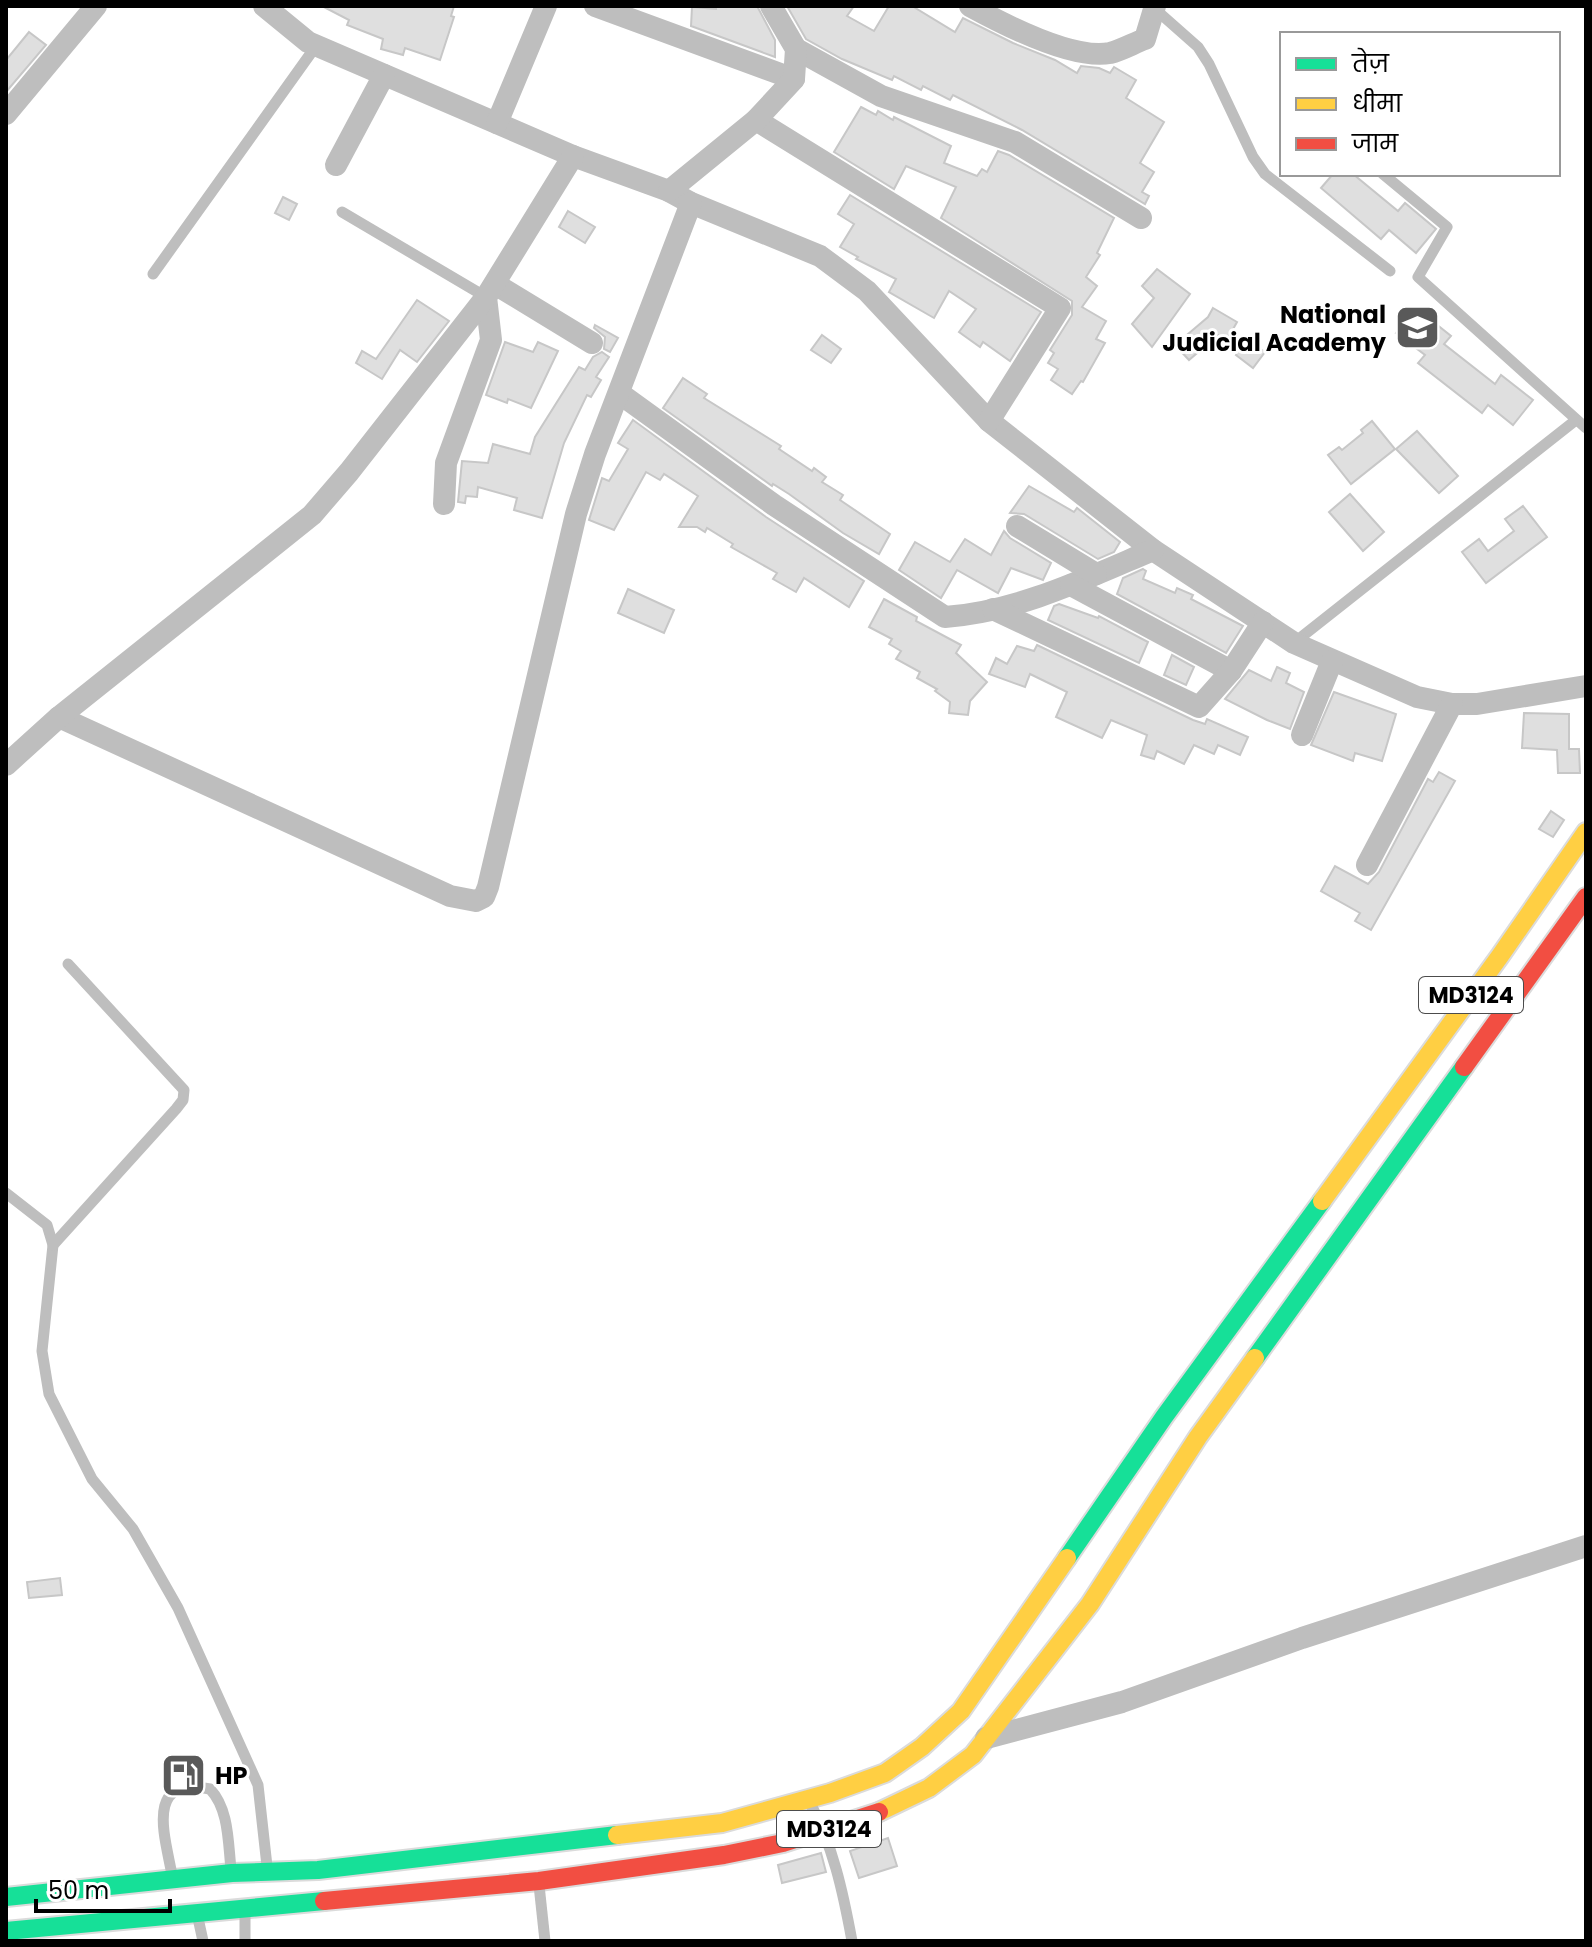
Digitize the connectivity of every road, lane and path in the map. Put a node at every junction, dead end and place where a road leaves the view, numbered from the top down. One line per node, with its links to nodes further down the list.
1 (96, 6): 12 (street)
2 (264, 6): 8 (street)
3 (546, 6): 14 (street)
4 (595, 6): 11 (street)
5 (771, 6): 9 (street)
6 (970, 6): 7 (street)
7 (1155, 8): 22 (lane)
8 (316, 46): 10 (street); 23 (lane)
9 (796, 49): 11 (street); 21 (street)
10 (384, 75): 14 (street); 16 (street)
11 (794, 79): 13 (street)
12 (6, 114)
13 (756, 120): 18 (street); 28 (street)
14 (497, 123): 15 (street)
15 (573, 156): 18 (street); 24 (street)
16 (336, 165)
17 (1385, 176): 27 (lane)
18 (669, 191): 19 (street)
19 (691, 203): 26 (street); 28 (street)
20 (342, 212): 24 (lane)
21 (1141, 218)
22 (1390, 271)
23 (153, 274)
24 (490, 290): 25 (street); 30 (street); 42 (street)
25 (592, 343)
26 (619, 393): 35 (street); 42 (street)
27 (1576, 420): 29 (lane); 37 (lane)
28 (989, 421): 32 (street)
29 (1586, 428)
30 (444, 504)
31 (1017, 526): 33 (street)
32 (1153, 550): 33 (street); 36 (street)
33 (1096, 574): 34 (street)
34 (1071, 585): 35 (street); 39 (street)
35 (993, 609): 39 (street)
36 (1263, 622): 37 (street); 39 (street)
37 (1294, 643): 38 (street)
38 (1332, 661): 41 (street); 43 (street)
39 (1231, 671)
40 (1586, 686): 41 (street)
41 (1452, 704): 46 (street)
42 (59, 717): 44 (street)
43 (1302, 735)
44 (6, 765)
45 (1586, 832): 53 (main road, MD3124)
46 (1367, 865)
47 (1586, 897): 52 (main road, MD3124)
48 (68, 964): 50 (lane)
49 (6, 1193): 50 (lane)
50 (53, 1245): 55 (lane)
51 (1586, 1546): 52 (street)
52 (986, 1738): 54 (main road, MD3124)
53 (808, 1799): 54 (lane); 55 (main road, MD3124)
54 (825, 1831): 58 (main road, MD3124); 66 (lane)
55 (268, 1871): 56 (main road, MD3124)
56 (232, 1873): 57 (main road, MD3124); 57 (lane)
57 (173, 1880): 59 (main road, MD3124)
58 (539, 1881): 60 (main road, MD3124); 65 (lane)
59 (7, 1894)
60 (246, 1909): 61 (main road, MD3124); 64 (lane)
61 (196, 1913): 62 (main road, MD3124); 63 (lane)
62 (9, 1934)
63 (203, 1941)
64 (245, 1941)
65 (545, 1941)
66 (852, 1941)

